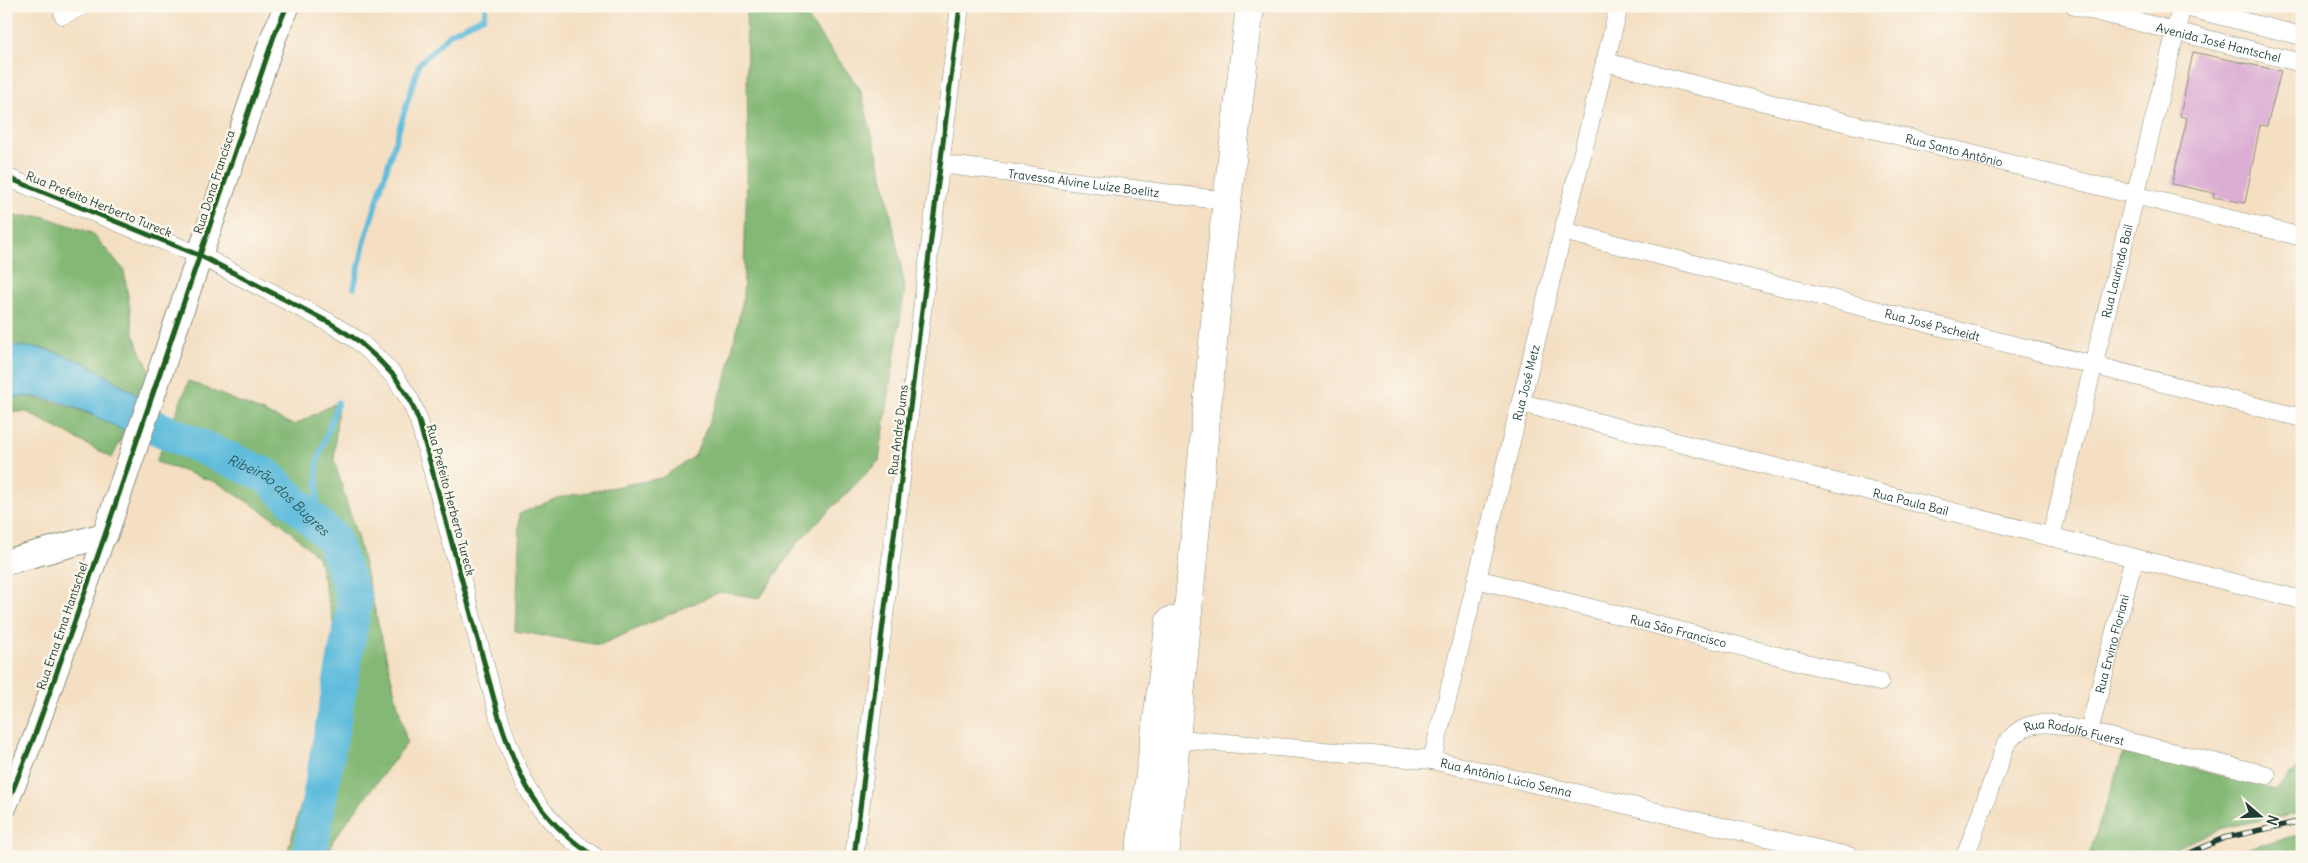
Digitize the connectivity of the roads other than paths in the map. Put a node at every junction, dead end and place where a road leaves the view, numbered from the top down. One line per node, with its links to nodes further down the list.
1 (82, 6): 8 (street)
2 (287, 6): 19 (main road, Rua Dona Francisca)
3 (960, 6): 13 (street, Rua André Dums)
4 (1250, 6): 16 (highway)
5 (1619, 6): 11 (street, Rua José Metz)
6 (2075, 6): 9 (street, Avenida José Hantschel)
7 (2182, 6): 9 (street, Rua Laurindo Bail); 10 (street, Avenida José Hantschel)
8 (63, 15)
9 (2176, 32): 12 (street, Avenida José Hantschel); 15 (street, Rua Laurindo Bail)
10 (2302, 36)
11 (1606, 62): 15 (street, Rua Santo Antônio); 17 (street, Rua José Metz)
12 (2302, 63)
13 (941, 164): 16 (street, Travessa Alvine Luíze Boelitz); 37 (street, Rua André Dums)
14 (6, 176): 19 (street, Rua Prefeito Herberto Tureck)
15 (2136, 196): 18 (street, Rua Santo Antônio); 20 (street, Rua Laurindo Bail)
16 (1226, 201): 32 (highway)
17 (1563, 231): 20 (street, Rua José Pscheidt); 21 (street, Rua José Metz)
18 (2302, 237)
19 (201, 256): 23 (main road, Rua Dona Francisca); 36 (street, Rua Prefeito Herberto Tureck)
20 (2094, 365): 22 (street, Rua José Pscheidt); 25 (street, Rua Laurindo Bail)
21 (1521, 403): 25 (street, Rua Paula Bail); 28 (street, Rua José Metz)
22 (2302, 418)
23 (134, 450): 24 (main road, Rua Erna Ema Hantschel)
24 (105, 534): 27 (main road); 35 (street, Rua Erna Ema Hantschel)
25 (2051, 536): 26 (street, Rua Paula Bail)
26 (2134, 558): 29 (street, Rua Paula Bail); 31 (street, Rua Ervino Floriani)
27 (6, 562)
28 (1477, 579): 30 (street, Rua São Francisco); 33 (street, Rua José Metz)
29 (2302, 600)
30 (1880, 682)
31 (2089, 731): 34 (street, Rua Rodolfo Fuerst); 41 (street, Rua Rodolfo Fuerst)
32 (1165, 738): 33 (street, Rua Antônio Lúcio Senna); 38 (highway); 39 (highway)
33 (1432, 760): 40 (street, Rua Antônio Lúcio Senna)
34 (2267, 775)
35 (6, 807)
36 (595, 857)
37 (854, 857)
38 (1139, 857)
39 (1165, 857)
40 (1852, 857)
41 (1965, 857)

